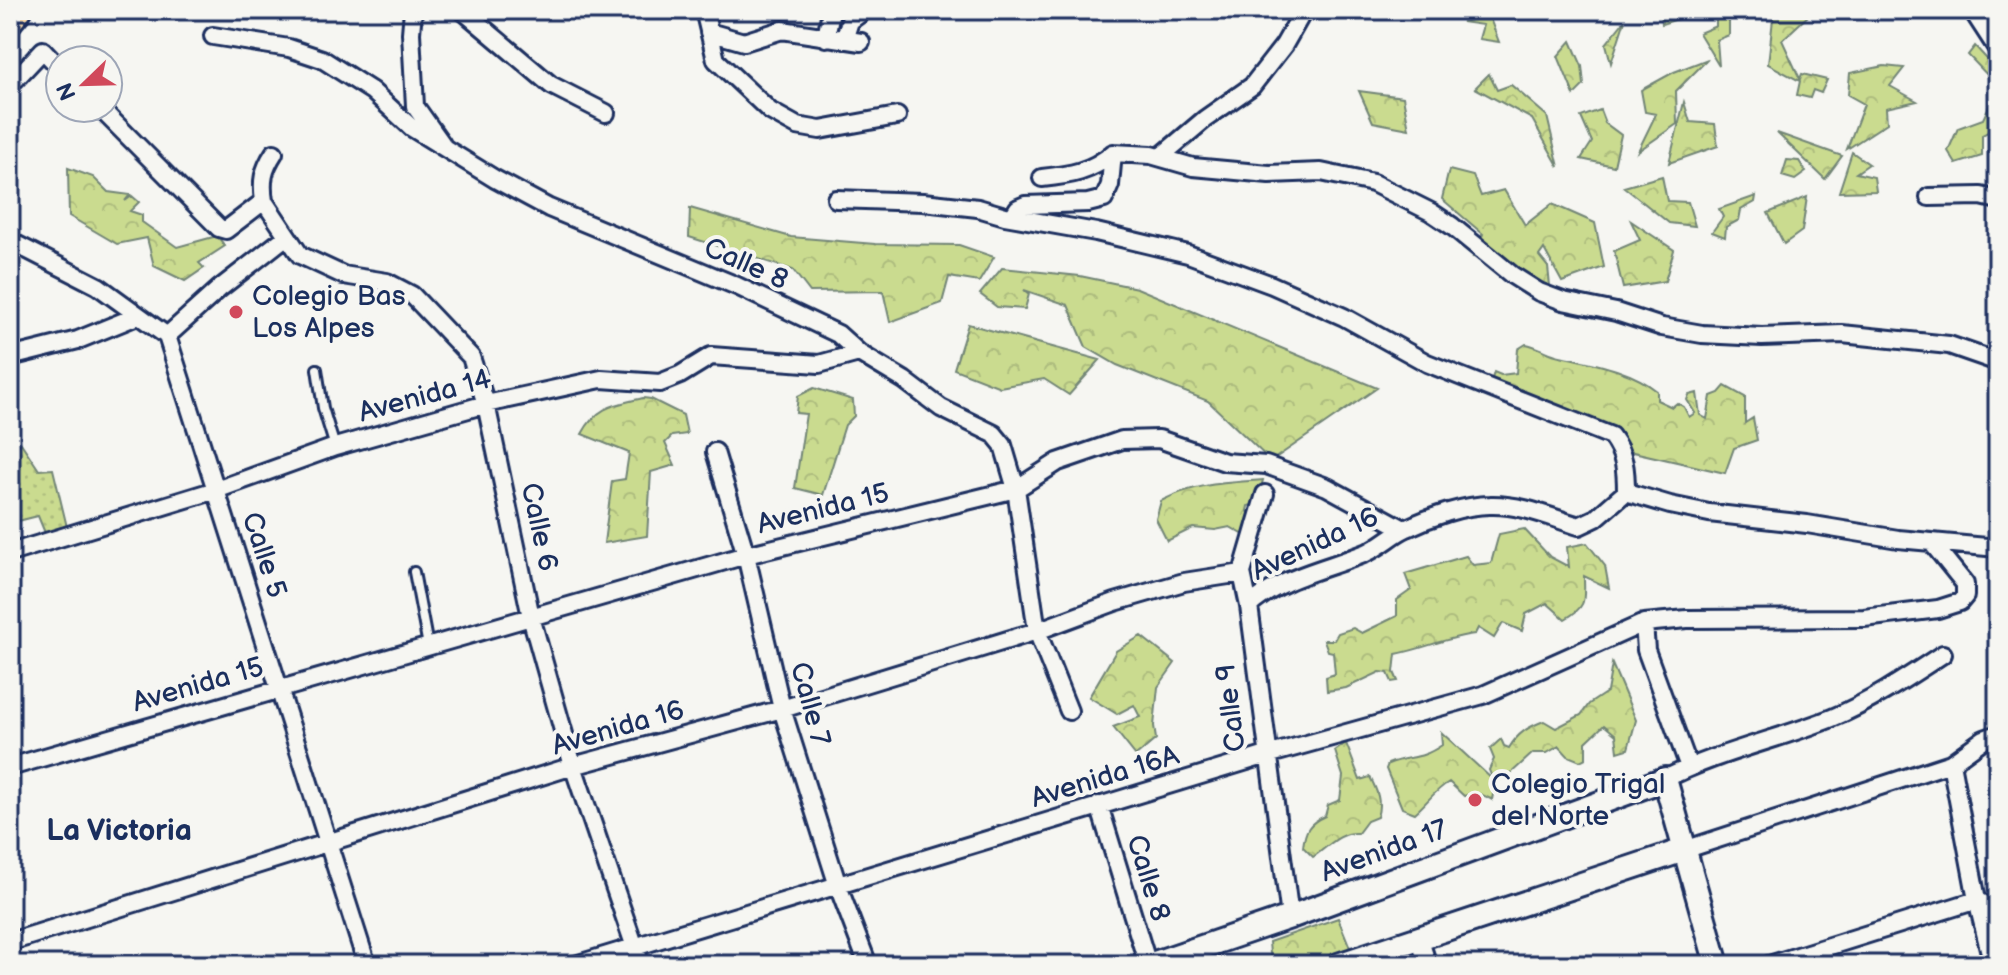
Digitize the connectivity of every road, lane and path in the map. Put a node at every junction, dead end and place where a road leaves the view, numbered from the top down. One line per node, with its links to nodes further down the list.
1 (19, 10): 9 (main road)
2 (413, 10): 19 (street)
3 (462, 10): 16 (street)
4 (704, 10): 10 (street)
5 (831, 10): 12 (street)
6 (865, 10): 12 (street)
7 (1304, 10): 22 (street)
8 (1972, 10): 13 (street)
9 (10, 21)
10 (709, 32): 12 (street); 17 (street)
11 (213, 36): 19 (street, Calle 8)
12 (826, 38)
13 (1998, 50)
14 (44, 51): 15 (street)
15 (10, 85)
16 (606, 113)
17 (897, 116)
18 (116, 124): 27 (street)
19 (446, 150): 33 (street, Calle 8)
20 (274, 153): 27 (street)
21 (1113, 153): 22 (street); 23 (street); 28 (street)
22 (1160, 157): 35 (street)
23 (1042, 178)
24 (1929, 197): 26 (street)
25 (836, 199): 28 (street)
26 (1998, 200)
27 (264, 201): 29 (street, Calle 6)
28 (1013, 216): 42 (street)
29 (287, 236): 32 (street); 37 (street, Calle 6)
30 (10, 241): 31 (street)
31 (137, 316): 32 (street); 34 (street)
32 (167, 336): 41 (street, Calle 5)
33 (859, 353): 37 (street, Avenida 14); 40 (street, Calle 8)
34 (10, 357)
35 (1998, 362)
36 (317, 369): 38 (lane)
37 (486, 404): 38 (street, Avenida 14); 52 (street, Calle 6)
38 (335, 447): 41 (street, Avenida 14)
39 (715, 452): 48 (street, Calle 7)
40 (1016, 489): 44 (street, Avenida 15); 48 (street, Avenida 15); 54 (street, Calle 8)
41 (216, 490): 47 (street, Avenida 14); 57 (street, Calle 5)
42 (1626, 492): 44 (street); 45 (street)
43 (1265, 494): 50 (street, Calle 9)
44 (1404, 529): 51 (street, Avenida 16)
45 (1932, 543): 46 (street); 53 (street, Avenida 16A)
46 (1998, 548)
47 (10, 553)
48 (746, 555): 52 (street, Avenida 15); 58 (street, Calle 7)
49 (414, 572): 55 (lane)
50 (1242, 573): 51 (street, Calle 9); 54 (street, Avenida 16)
51 (1249, 606): 61 (street, Calle 9)
52 (531, 617): 55 (street, Avenida 15); 63 (street, Calle 6)
53 (1644, 623): 61 (street, Avenida 16A); 65 (street)
54 (1037, 631): 58 (street, Avenida 16); 59 (street, Calle 8)
55 (428, 646): 57 (street, Avenida 15)
56 (1943, 654): 65 (street, Avenida 17)
57 (279, 689): 64 (street, Avenida 15); 68 (street, Calle 5)
58 (782, 709): 63 (street, Avenida 16); 70 (street, Calle 7)
59 (1069, 711)
60 (1998, 734): 62 (street)
61 (1267, 755): 67 (street, Avenida 16A); 73 (street, Calle 9)
62 (1951, 763): 69 (street); 71 (street)
63 (573, 766): 68 (street, Avenida 16); 76 (street, Calle 6)
64 (10, 767)
65 (1689, 767): 66 (street, Avenida 17)
66 (1665, 779): 69 (main road); 73 (main road, Avenida 17)
67 (1099, 805): 70 (street, Avenida 16A); 81 (street, Calle 8)
68 (328, 844): 75 (street, Avenida 16); 77 (street, Calle 5)
69 (1684, 850): 74 (main road); 84 (main road)
70 (838, 886): 76 (street, Avenida 16A); 80 (street, Calle 7)
71 (1977, 900): 72 (street); 85 (street); 86 (street)
72 (1998, 912)
73 (1290, 917): 81 (main road, Avenida 17)
74 (1419, 938): 82 (main road); 83 (street)
75 (10, 942)
76 (635, 945): 78 (street, Avenida 16A); 79 (street, Calle 6)
77 (367, 965)
78 (575, 965)
79 (641, 965)
80 (868, 965)
81 (1148, 965)
82 (1338, 965)
83 (1428, 965)
84 (1717, 965)
85 (1769, 965)
86 (1993, 965)

